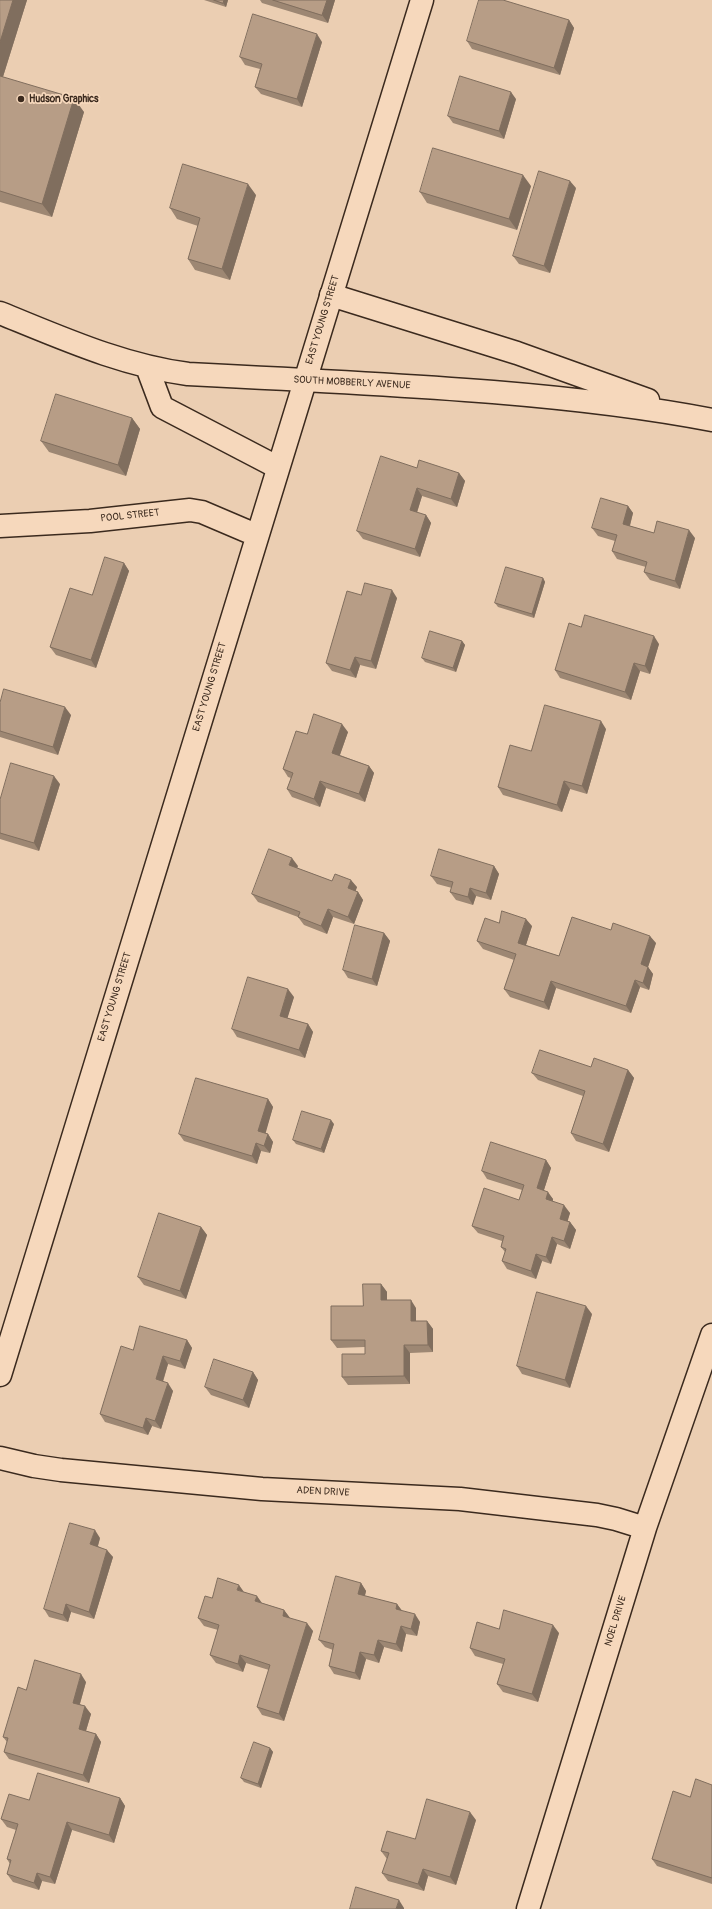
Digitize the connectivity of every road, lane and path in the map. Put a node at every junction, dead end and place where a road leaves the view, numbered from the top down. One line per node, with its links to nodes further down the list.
1 (422, 0): 2 (street, EAST YOUNG STREET)
2 (331, 295): 5 (street, EAST YOUNG STREET); 6 (street)
3 (0, 313): 4 (street, SOUTH MOBBERLY AVENUE)
4 (147, 367): 5 (street, SOUTH MOBBERLY AVENUE); 7 (street)
5 (305, 380): 6 (street, SOUTH MOBBERLY AVENUE); 7 (street, EAST YOUNG STREET)
6 (703, 418)
7 (277, 468): 9 (street, EAST YOUNG STREET)
8 (0, 526): 9 (street, POOL STREET)
9 (256, 535): 10 (street, EAST YOUNG STREET)
10 (6, 1333): 12 (street, EAST YOUNG STREET)
11 (712, 1335): 14 (street, NOEL DRIVE)
12 (0, 1375)
13 (0, 1458): 14 (street, ADEN DRIVE)
14 (645, 1528): 15 (street, NOEL DRIVE)
15 (528, 1909)

